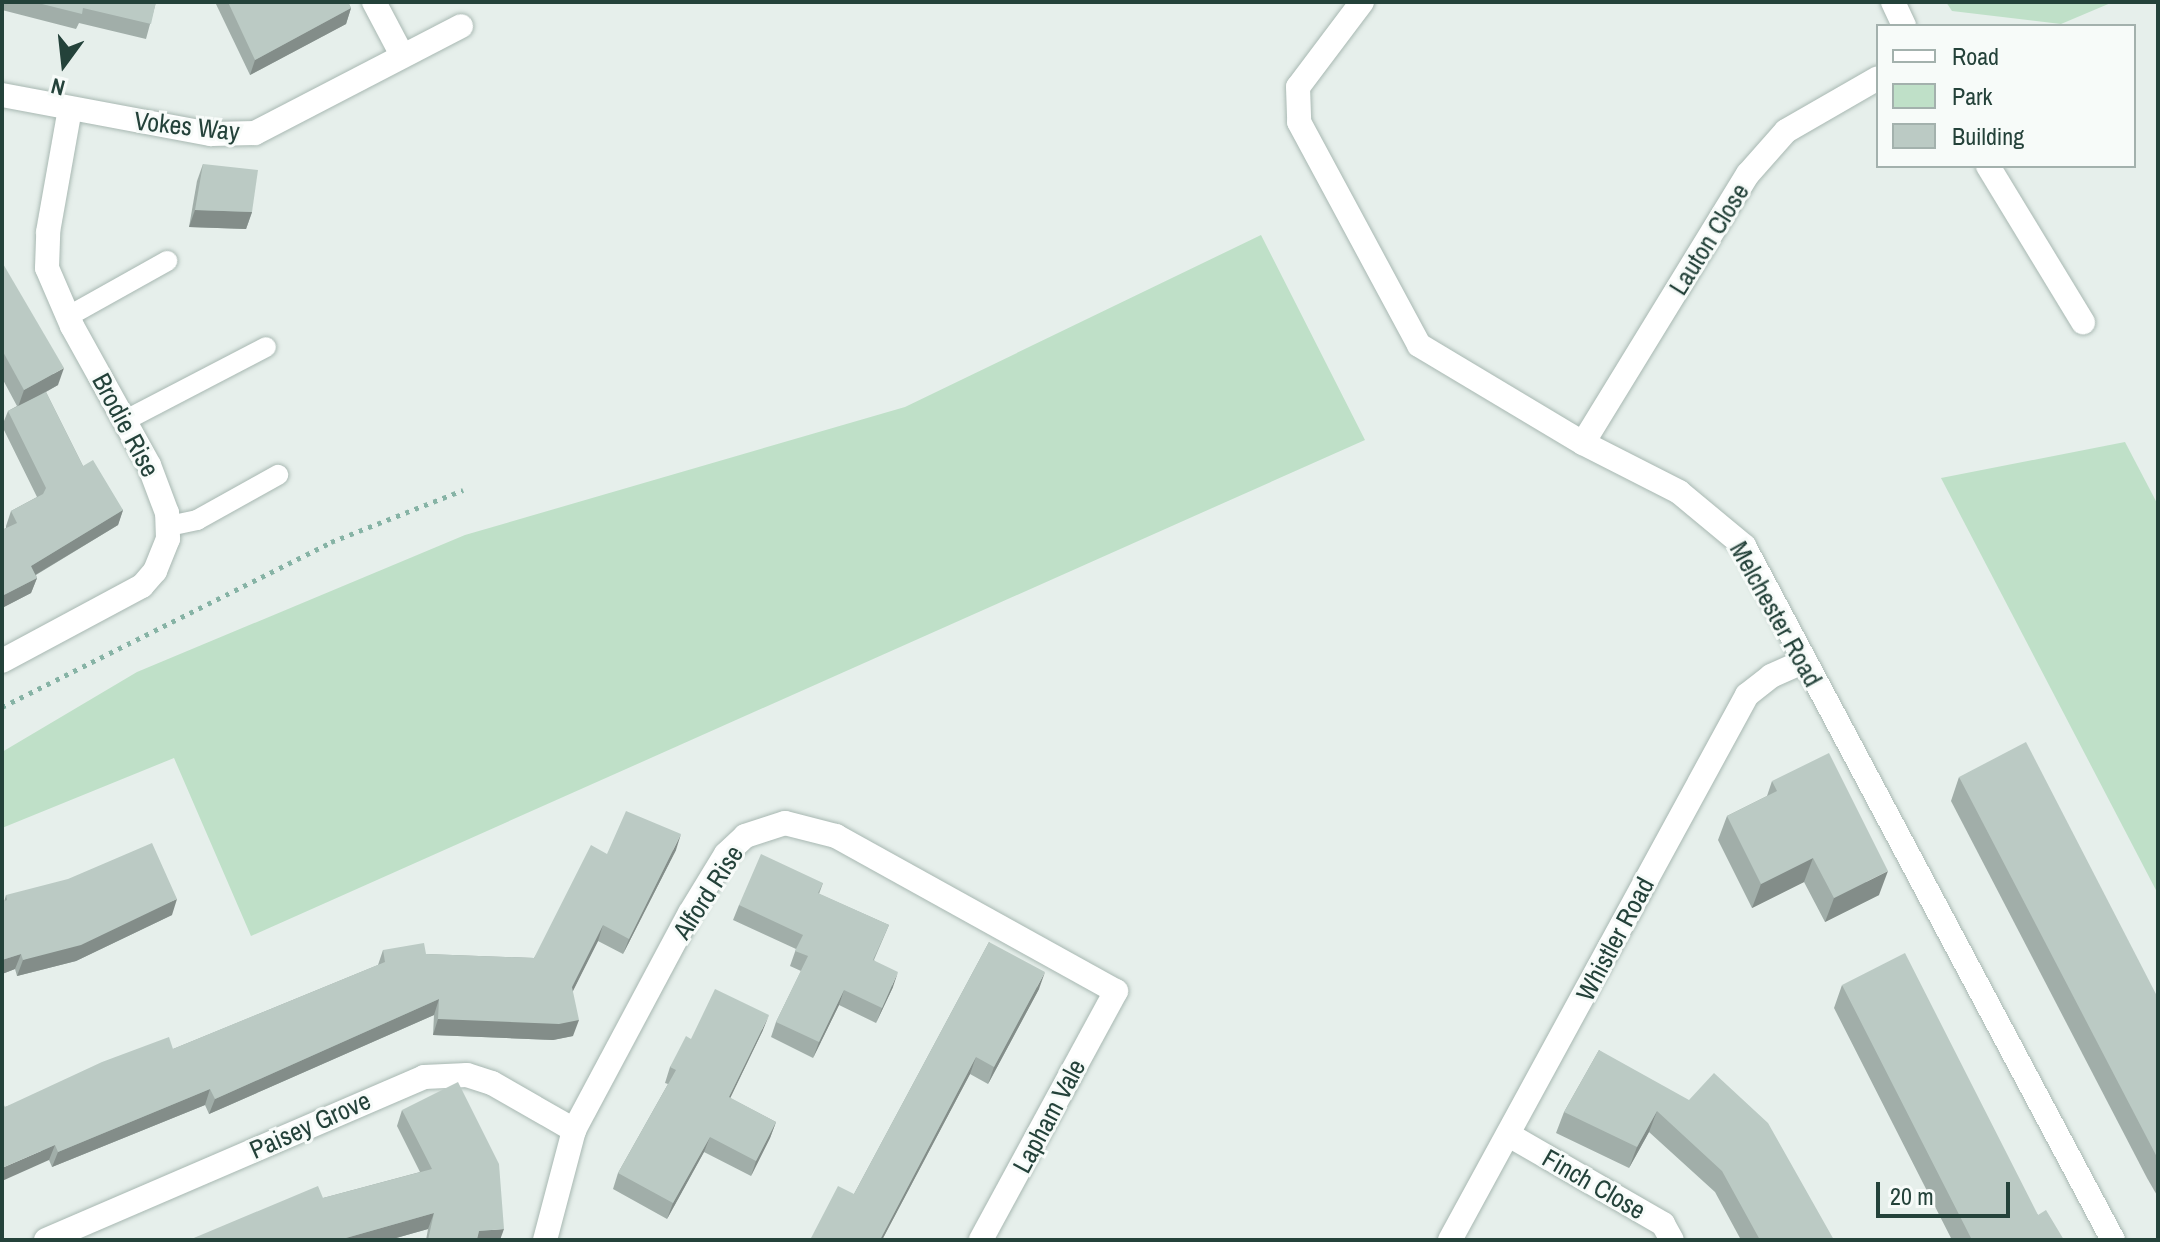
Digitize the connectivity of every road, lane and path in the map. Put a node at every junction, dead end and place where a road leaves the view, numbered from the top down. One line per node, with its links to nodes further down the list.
1 (374, 2): 6 (street)
2 (1362, 2): 16 (street, Melchester Road)
3 (1893, 2): 4 (street)
4 (1903, 24)
5 (461, 26): 6 (street, Vokes Way)
6 (402, 55): 9 (street, Vokes Way)
7 (1876, 79): 16 (street, Lauton Close)
8 (2, 95): 9 (street, Vokes Way)
9 (70, 109): 12 (street, Brodie Rise)
10 (1989, 168): 13 (street)
11 (167, 261): 12 (lane)
12 (67, 317): 15 (street, Brodie Rise)
13 (2083, 322)
14 (266, 347): 15 (lane)
15 (124, 421): 19 (street, Brodie Rise)
16 (1583, 443): 21 (street, Melchester Road)
17 (278, 475): 19 (lane)
18 (463, 490): 22 (path)
19 (169, 526): 20 (street)
20 (2, 661)
21 (1803, 662): 25 (street, Whistler Road); 31 (street, Melchester Road)
22 (2, 707)
23 (1116, 991): 24 (street, Alford Rise); 28 (street, Lapham Vale)
24 (574, 1130): 26 (street, Paisey Grove); 27 (street, Alford Rise)
25 (1509, 1135): 29 (street, Whistler Road); 30 (street, Finch Close)
26 (46, 1240)
27 (545, 1240)
28 (981, 1240)
29 (1450, 1240)
30 (1672, 1240)
31 (2113, 1240)

